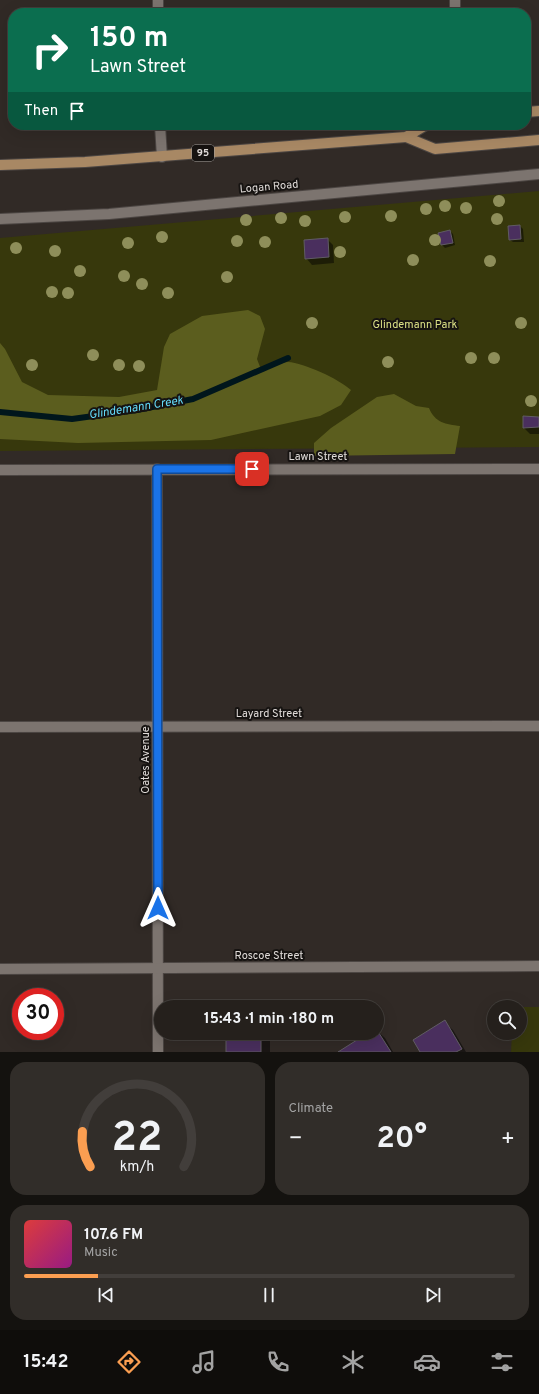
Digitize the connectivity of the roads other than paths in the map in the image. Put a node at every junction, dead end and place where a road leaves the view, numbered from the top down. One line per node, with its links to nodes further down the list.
1 (160, 130): 5 (street)
2 (418, 130): 3 (main road, 95)
3 (406, 137): 4 (main road, 95); 5 (main road, 95)
4 (539, 140)
5 (162, 157): 6 (main road, 95)
6 (0, 165)
7 (539, 174): 8 (street, Logan Road)
8 (0, 219)
9 (157, 469): 10 (street, Lawn Street); 11 (street, Lawn Street); 12 (street, Oates Avenue)
10 (539, 469)
11 (0, 470)
12 (158, 726): 13 (street, Layard Street); 14 (street, Layard Street); 17 (street, Oates Avenue)
13 (539, 726)
14 (0, 727)
15 (539, 966): 17 (street, Roscoe Street)
16 (0, 969): 17 (street, Roscoe Street)
17 (157, 969): 18 (street, Oates Avenue)
18 (158, 1052)

